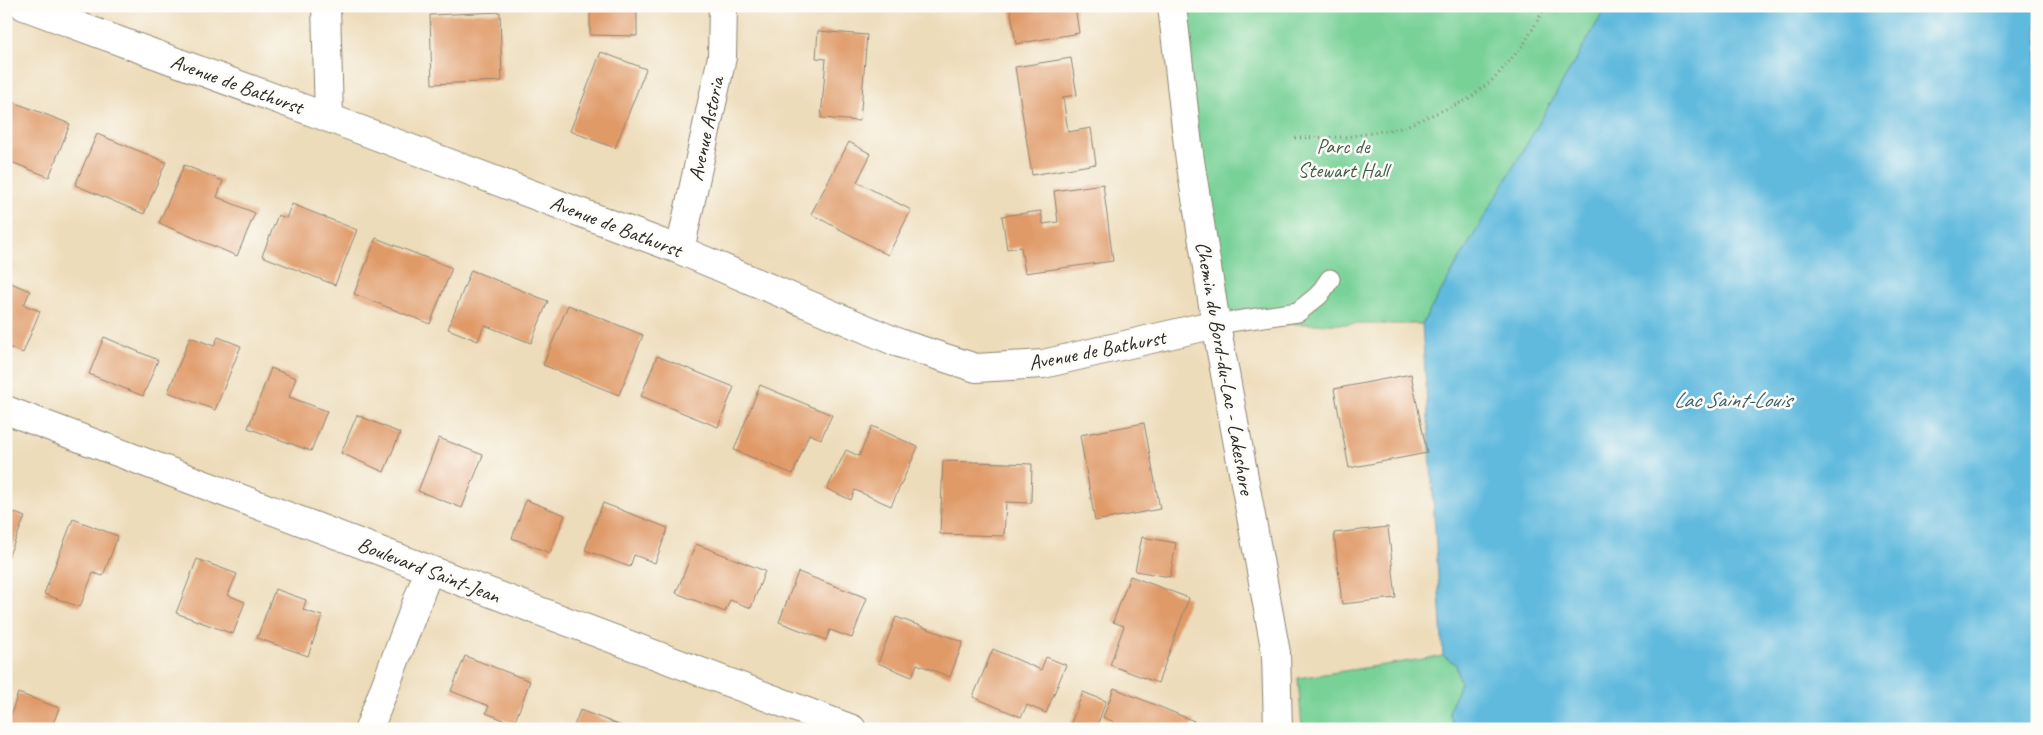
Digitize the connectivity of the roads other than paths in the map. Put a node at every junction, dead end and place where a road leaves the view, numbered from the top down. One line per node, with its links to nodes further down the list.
1 (24, 6): 5 (street, Avenue de Bathurst)
2 (326, 6): 5 (street)
3 (723, 6): 6 (street, Avenue Astoria)
4 (1172, 6): 8 (street, Chemin du Bord-du-Lac - Lakeshore)
5 (329, 118): 6 (street, Avenue de Bathurst)
6 (680, 250): 8 (street, Avenue de Bathurst)
7 (1330, 279): 8 (lane)
8 (1216, 324): 13 (street, Chemin du Bord-du-Lac - Lakeshore)
9 (6, 410): 10 (street, Boulevard Saint-Jean)
10 (429, 570): 11 (street); 12 (street, Boulevard Saint-Jean)
11 (369, 729)
12 (852, 729)
13 (1278, 729)

